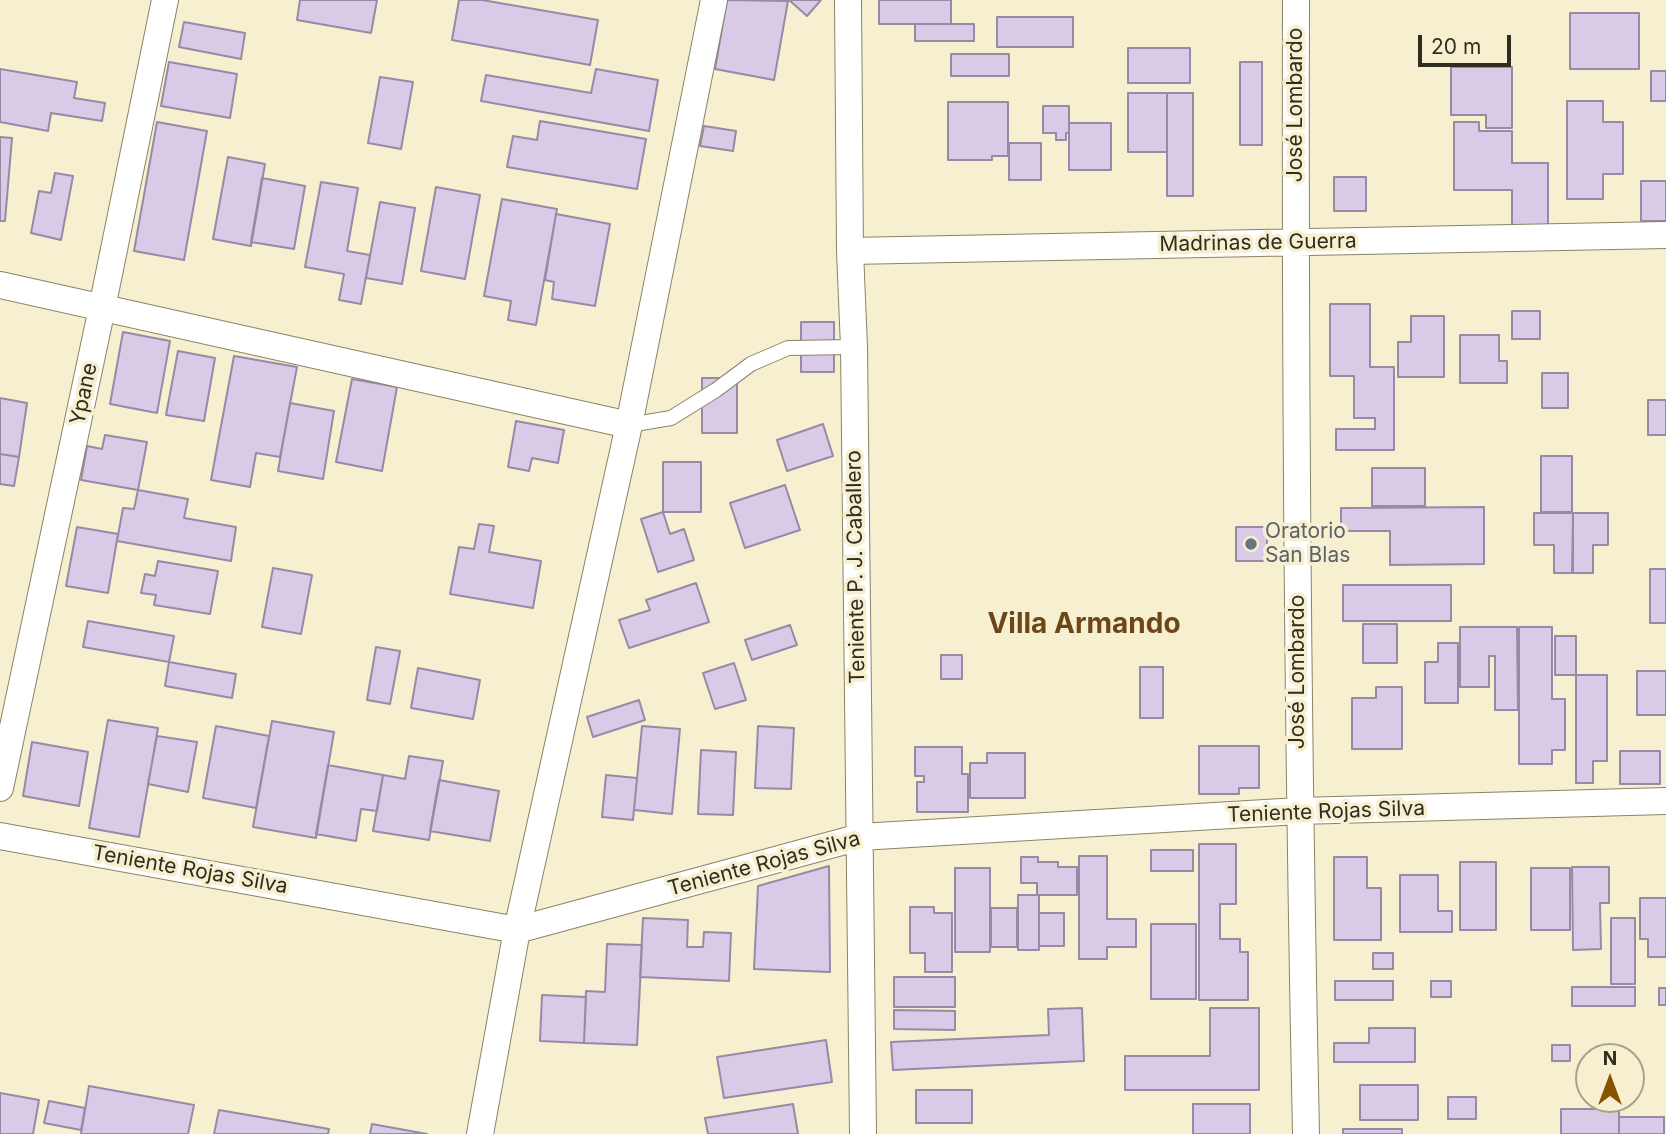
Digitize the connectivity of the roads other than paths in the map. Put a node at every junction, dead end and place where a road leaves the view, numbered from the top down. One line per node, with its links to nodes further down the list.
1 (165, 0): 9 (street, Ypane)
2 (714, 0): 11 (street)
3 (848, 0): 7 (street, Teniente P. J. Caballero)
4 (1297, 0): 6 (street, José Lombardo)
5 (1666, 236): 6 (street, Madrinas de Guerra)
6 (1295, 243): 7 (street, Madrinas de Guerra); 14 (street, José Lombardo)
7 (850, 251): 10 (street, Teniente P. J. Caballero)
8 (0, 285): 9 (street)
9 (102, 308): 11 (street); 12 (street, Ypane)
10 (853, 347): 11 (lane); 16 (street, Teniente P. J. Caballero)
11 (629, 425): 17 (street)
12 (0, 788)
13 (1666, 801): 14 (street, Teniente Rojas Silva)
14 (1299, 811): 16 (street, Teniente Rojas Silva); 20 (street, José Lombardo)
15 (0, 836): 17 (street, Teniente Rojas Silva)
16 (860, 837): 17 (street, Teniente Rojas Silva); 19 (street, Teniente P. J. Caballero)
17 (517, 930): 18 (street)
18 (480, 1134)
19 (863, 1134)
20 (1306, 1134)

